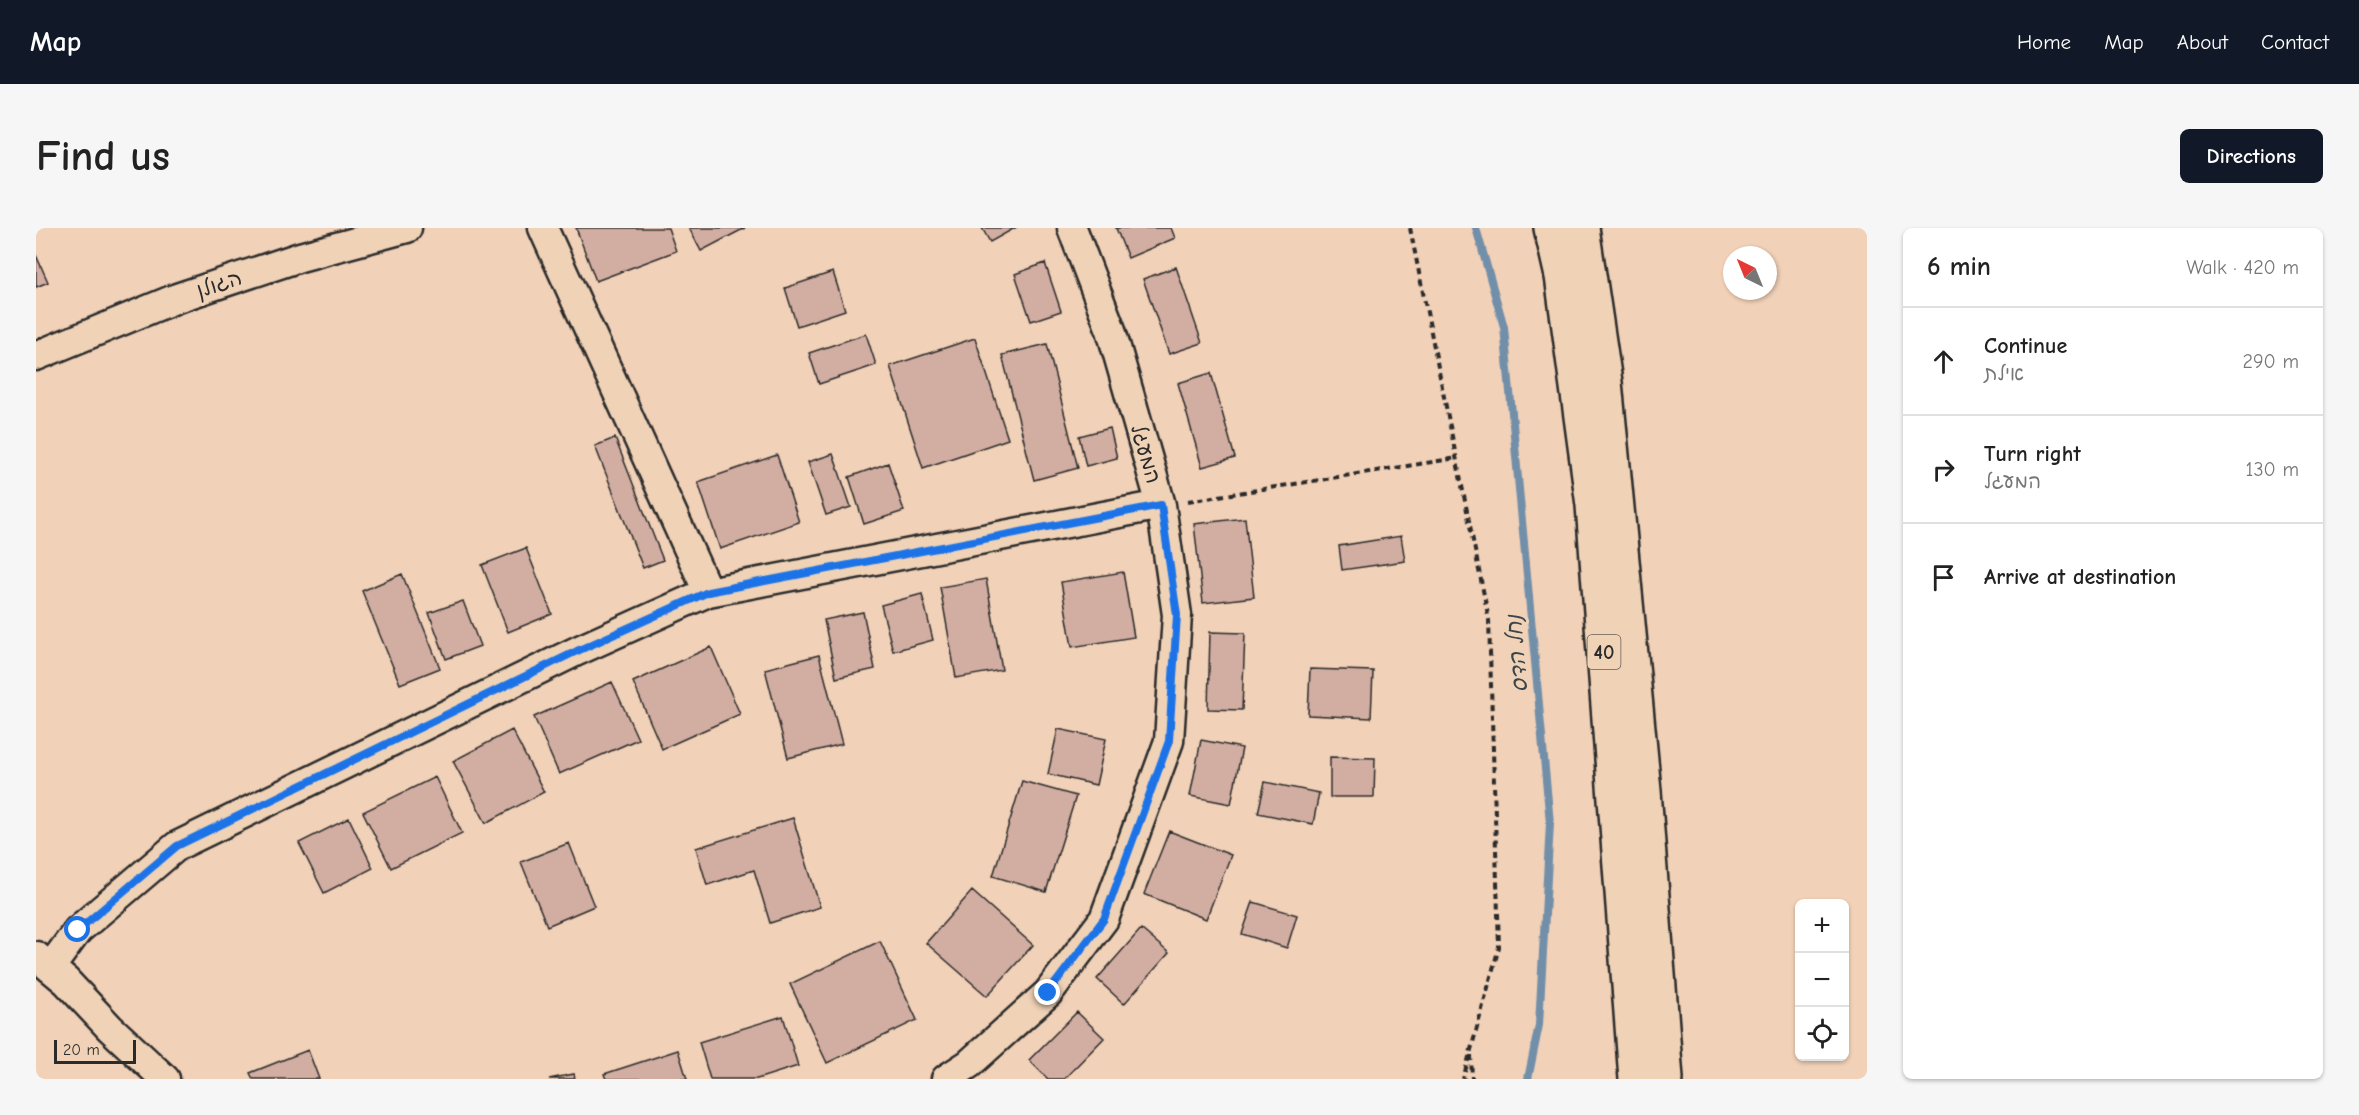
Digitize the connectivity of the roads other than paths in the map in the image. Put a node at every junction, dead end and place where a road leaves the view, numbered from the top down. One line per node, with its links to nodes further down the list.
1 (407, 228): 6 (street, הגולן)
2 (543, 228): 8 (street)
3 (1072, 228): 7 (street, המעגל)
4 (1551, 228): 12 (highway, 40)
5 (1582, 228): 13 (highway, 40)
6 (36, 356)
7 (1161, 505): 8 (street); 11 (street, המעגל)
8 (708, 592): 9 (street)
9 (43, 962): 10 (street)
10 (165, 1079)
11 (946, 1079)
12 (1636, 1079)
13 (1666, 1079)

